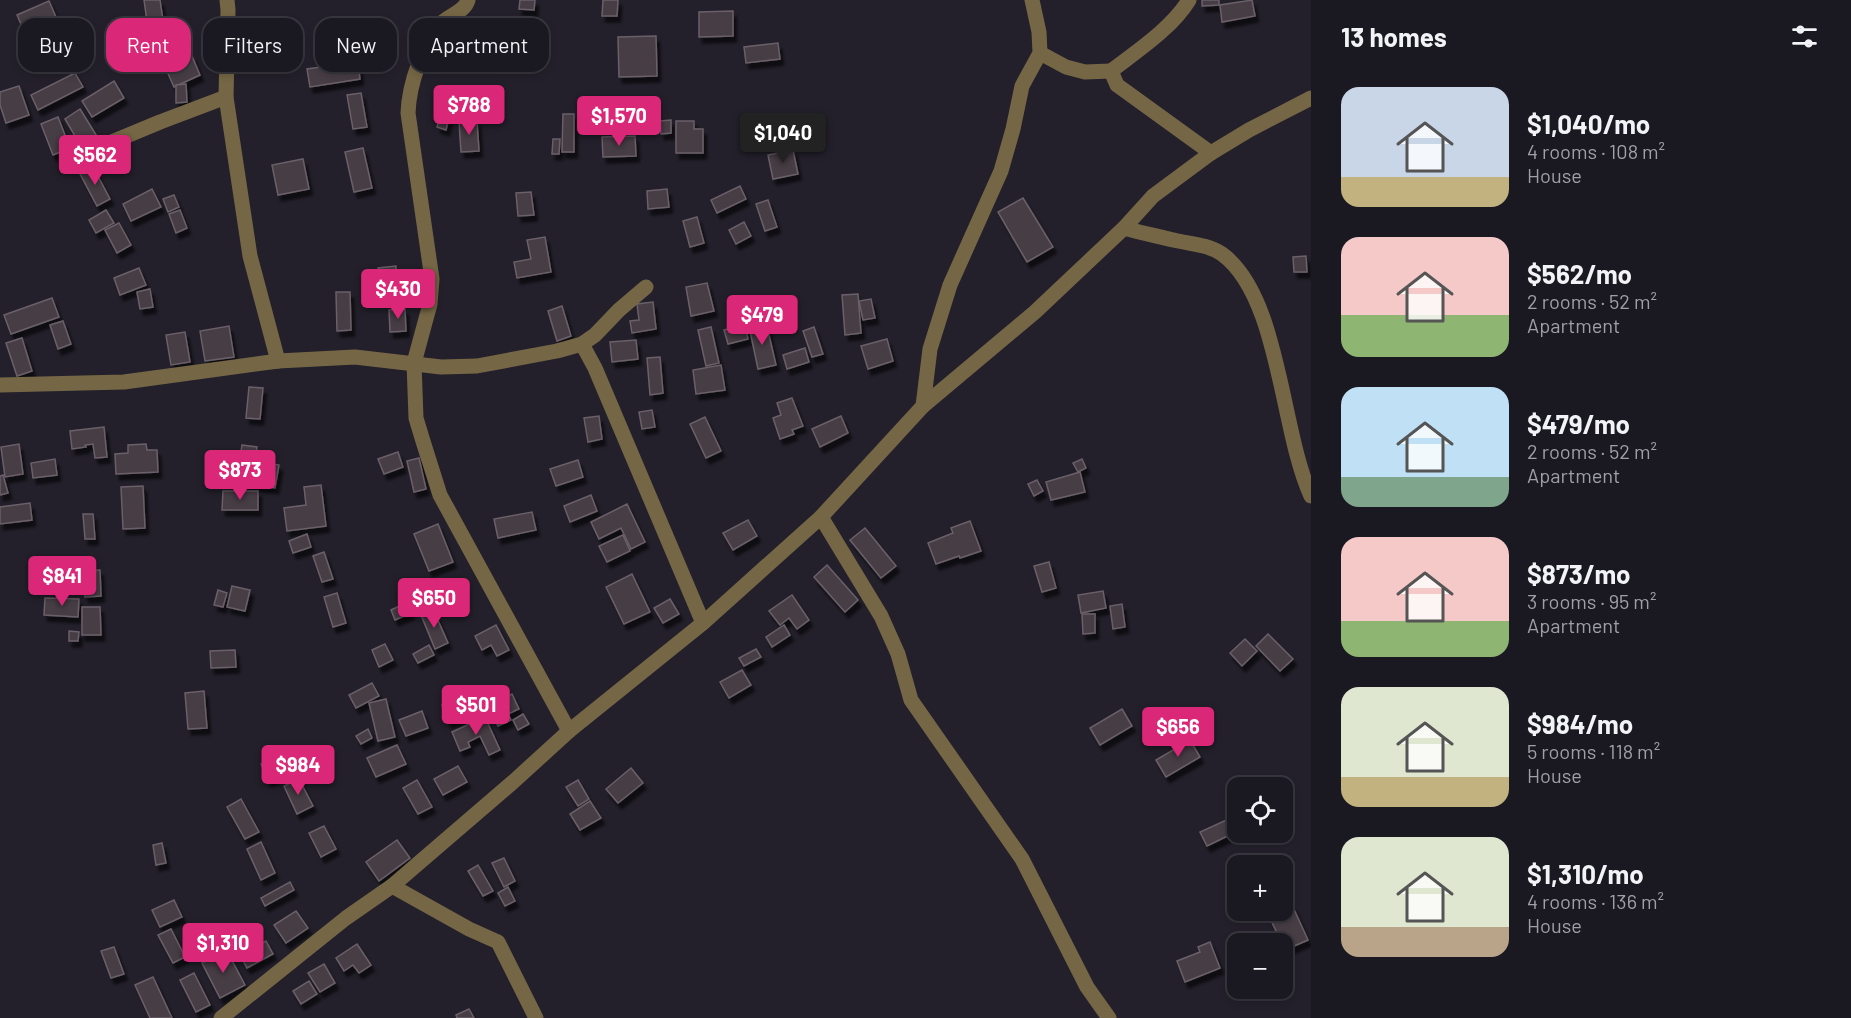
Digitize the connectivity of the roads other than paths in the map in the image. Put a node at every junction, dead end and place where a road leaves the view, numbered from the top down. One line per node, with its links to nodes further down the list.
1 (227, 0): 7 (street)
2 (468, 0): 15 (street)
3 (1032, 0): 5 (street)
4 (1189, 0): 6 (street)
5 (1040, 53): 6 (street); 17 (street)
6 (1111, 71): 10 (street)
7 (226, 97): 9 (street); 14 (street)
8 (1311, 98): 10 (street)
9 (95, 149)
10 (1210, 153): 11 (street)
11 (1124, 228): 17 (street); 18 (street)
12 (646, 287): 13 (street)
13 (582, 344): 15 (street); 20 (street)
14 (278, 361): 15 (street); 16 (street)
15 (414, 363): 21 (street)
16 (0, 385)
17 (923, 406): 19 (street)
18 (1311, 496)
19 (821, 517): 20 (street); 25 (street)
20 (703, 623): 21 (street)
21 (569, 731): 22 (street)
22 (392, 886): 23 (street); 24 (street)
23 (229, 1015)
24 (536, 1018)
25 (1108, 1018)

